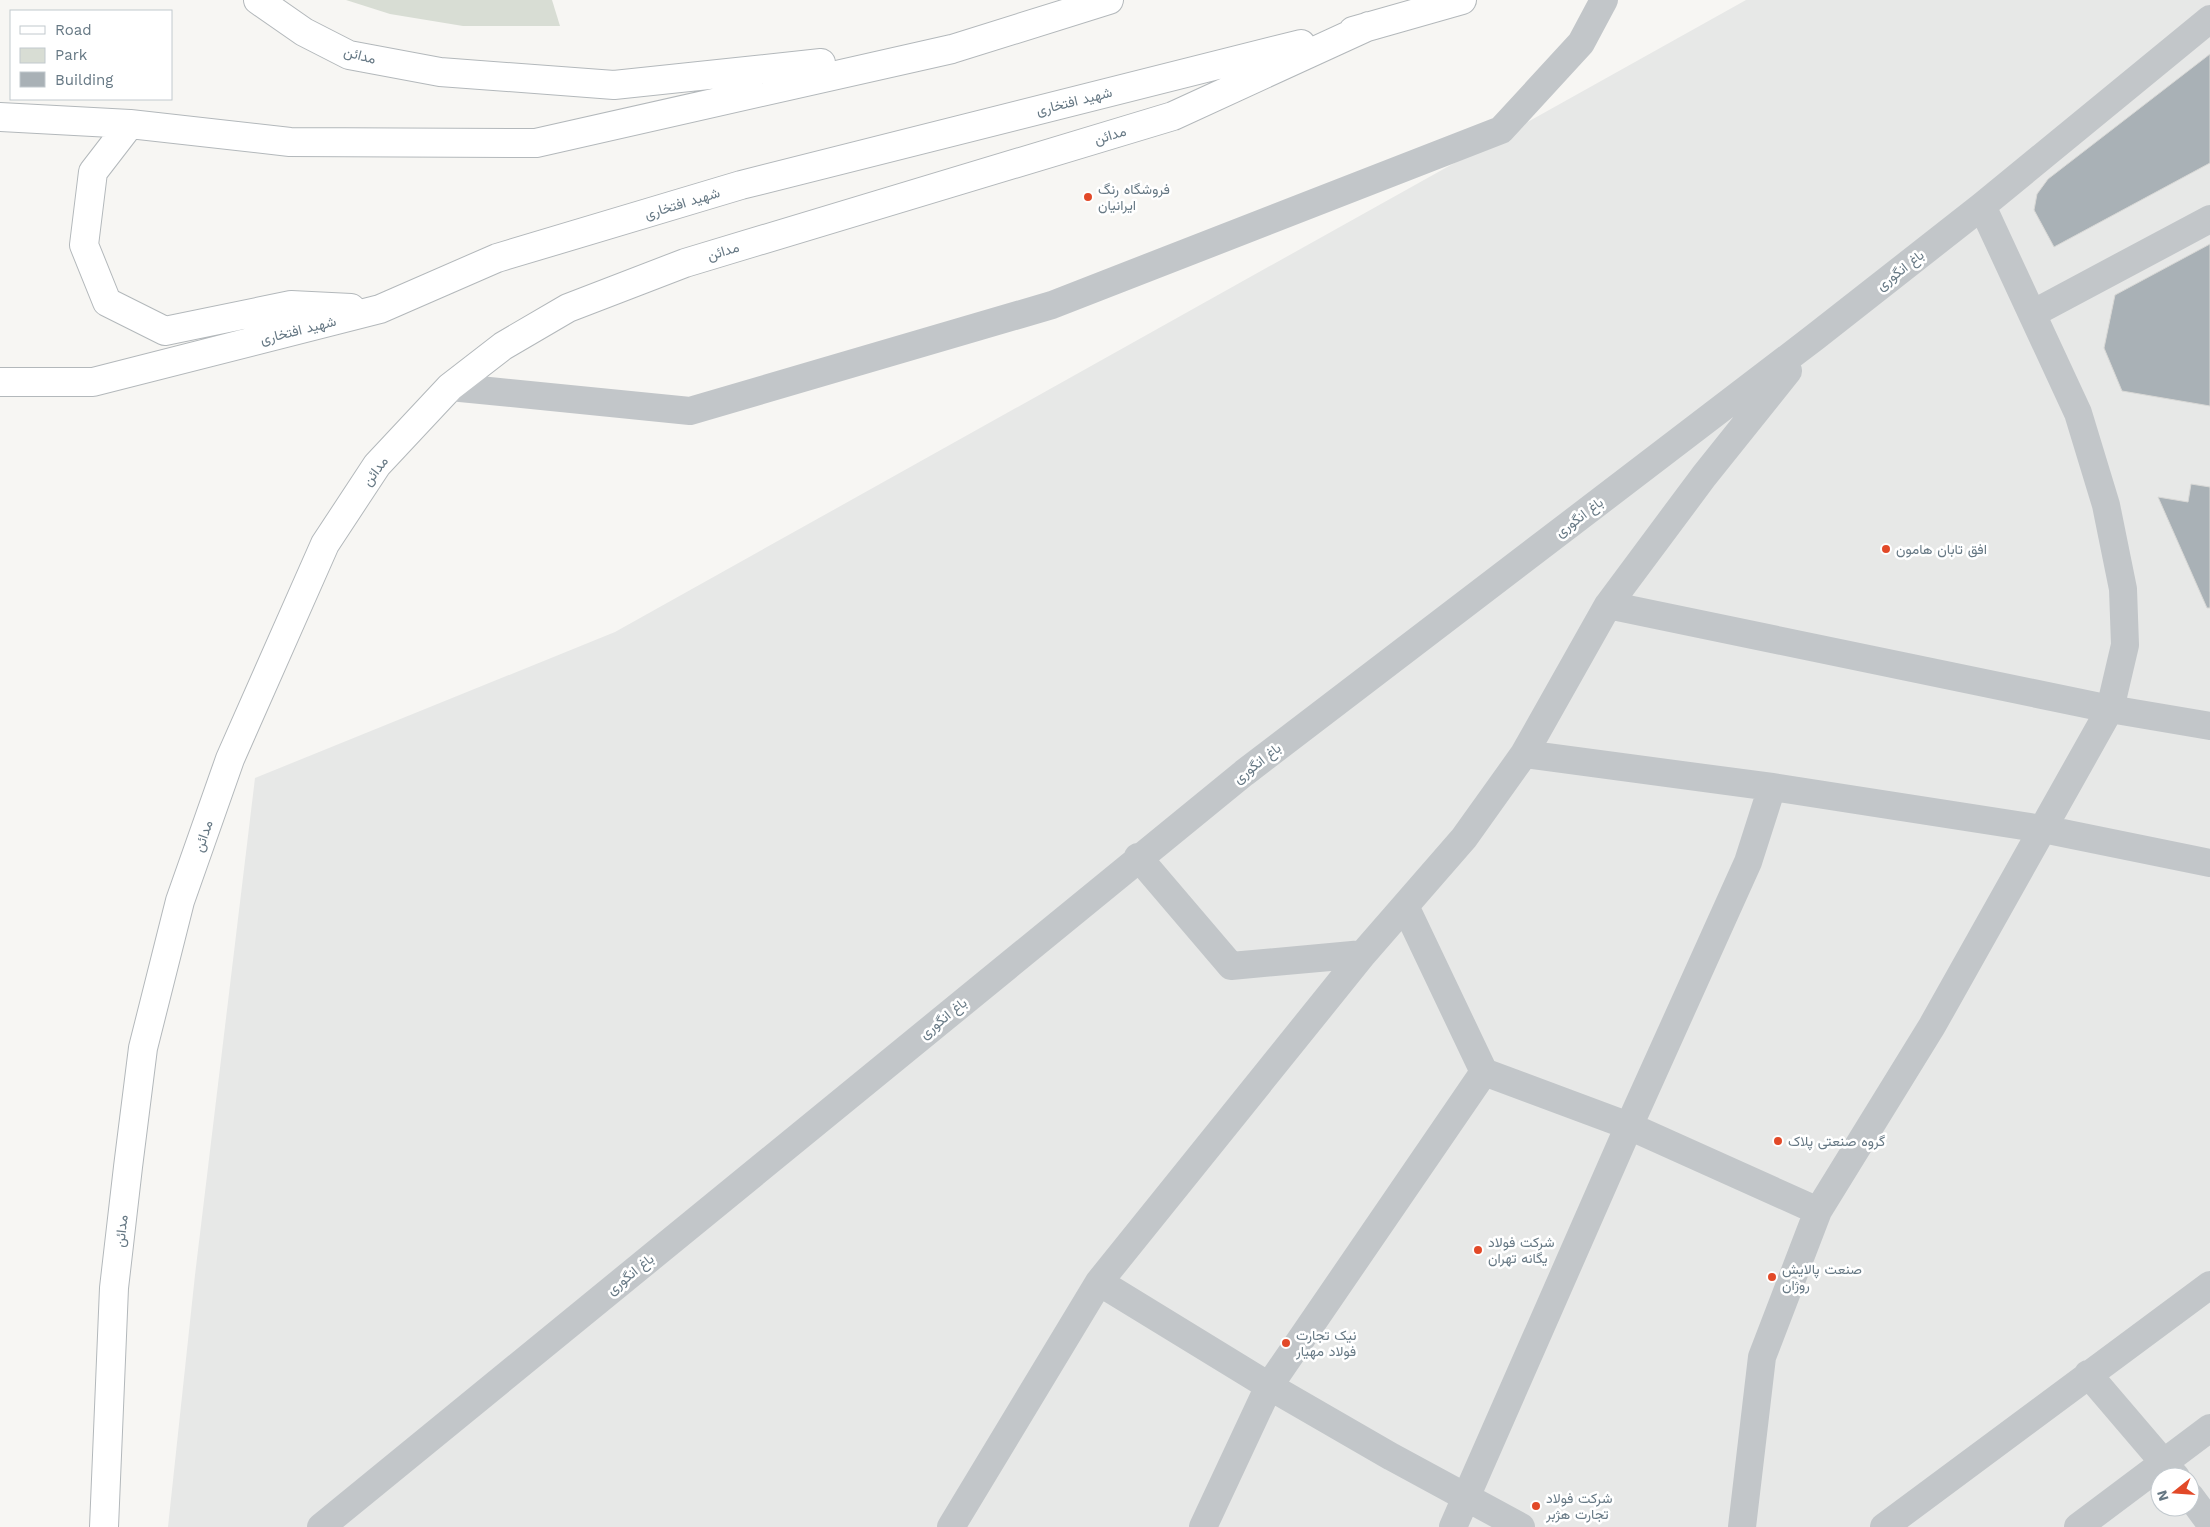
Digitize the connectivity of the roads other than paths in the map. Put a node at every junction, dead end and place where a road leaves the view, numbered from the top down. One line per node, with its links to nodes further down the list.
1 (258, 0): 7 (main road, مدائن)
2 (1109, 0): 7 (main road)
3 (1462, 0): 6 (main road)
4 (1604, 0): 16 (street)
5 (2210, 19): 10 (street, باغ انگوری)
6 (1369, 26): 12 (main road, شهید افتخاری); 16 (main road, مدائن)
7 (952, 49): 9 (main road)
8 (0, 117): 9 (main road)
9 (130, 124): 12 (main road)
10 (1982, 206): 13 (street); 14 (street, باغ انگوری)
11 (2210, 219): 13 (street)
12 (380, 309): 15 (main road, شهید افتخاری)
13 (2032, 314): 18 (street)
14 (1815, 338): 17 (street); 23 (street, باغ انگوری)
15 (0, 382)
16 (450, 388): 41 (main road, مدائن)
17 (1608, 605): 18 (street); 20 (street)
18 (2110, 709): 19 (street); 22 (street)
19 (2210, 726)
20 (1524, 754): 21 (street); 25 (street)
21 (1772, 787): 22 (street); 28 (street)
22 (2044, 829): 24 (street); 29 (street)
23 (1138, 857): 26 (street); 42 (street, باغ انگوری)
24 (2210, 863)
25 (1405, 906): 26 (street); 27 (street)
26 (1363, 954): 30 (street)
27 (1484, 1072): 28 (street); 33 (street)
28 (1629, 1126): 29 (street); 38 (street)
29 (1818, 1211): 47 (street)
30 (1099, 1282): 33 (street); 43 (street)
31 (2210, 1285): 32 (street)
32 (2088, 1374): 35 (street); 48 (street)
33 (1269, 1386): 38 (street); 44 (street)
34 (2210, 1428): 36 (street)
35 (2168, 1467)
36 (2172, 1467)
37 (2150, 1482): 49 (street)
38 (1468, 1496): 45 (street); 46 (street)
39 (2200, 1510): 40 (street)
40 (2210, 1523)
41 (104, 1527)
42 (321, 1527)
43 (951, 1527)
44 (1203, 1527)
45 (1453, 1527)
46 (1521, 1527)
47 (1742, 1527)
48 (1884, 1527)
49 (2078, 1527)

